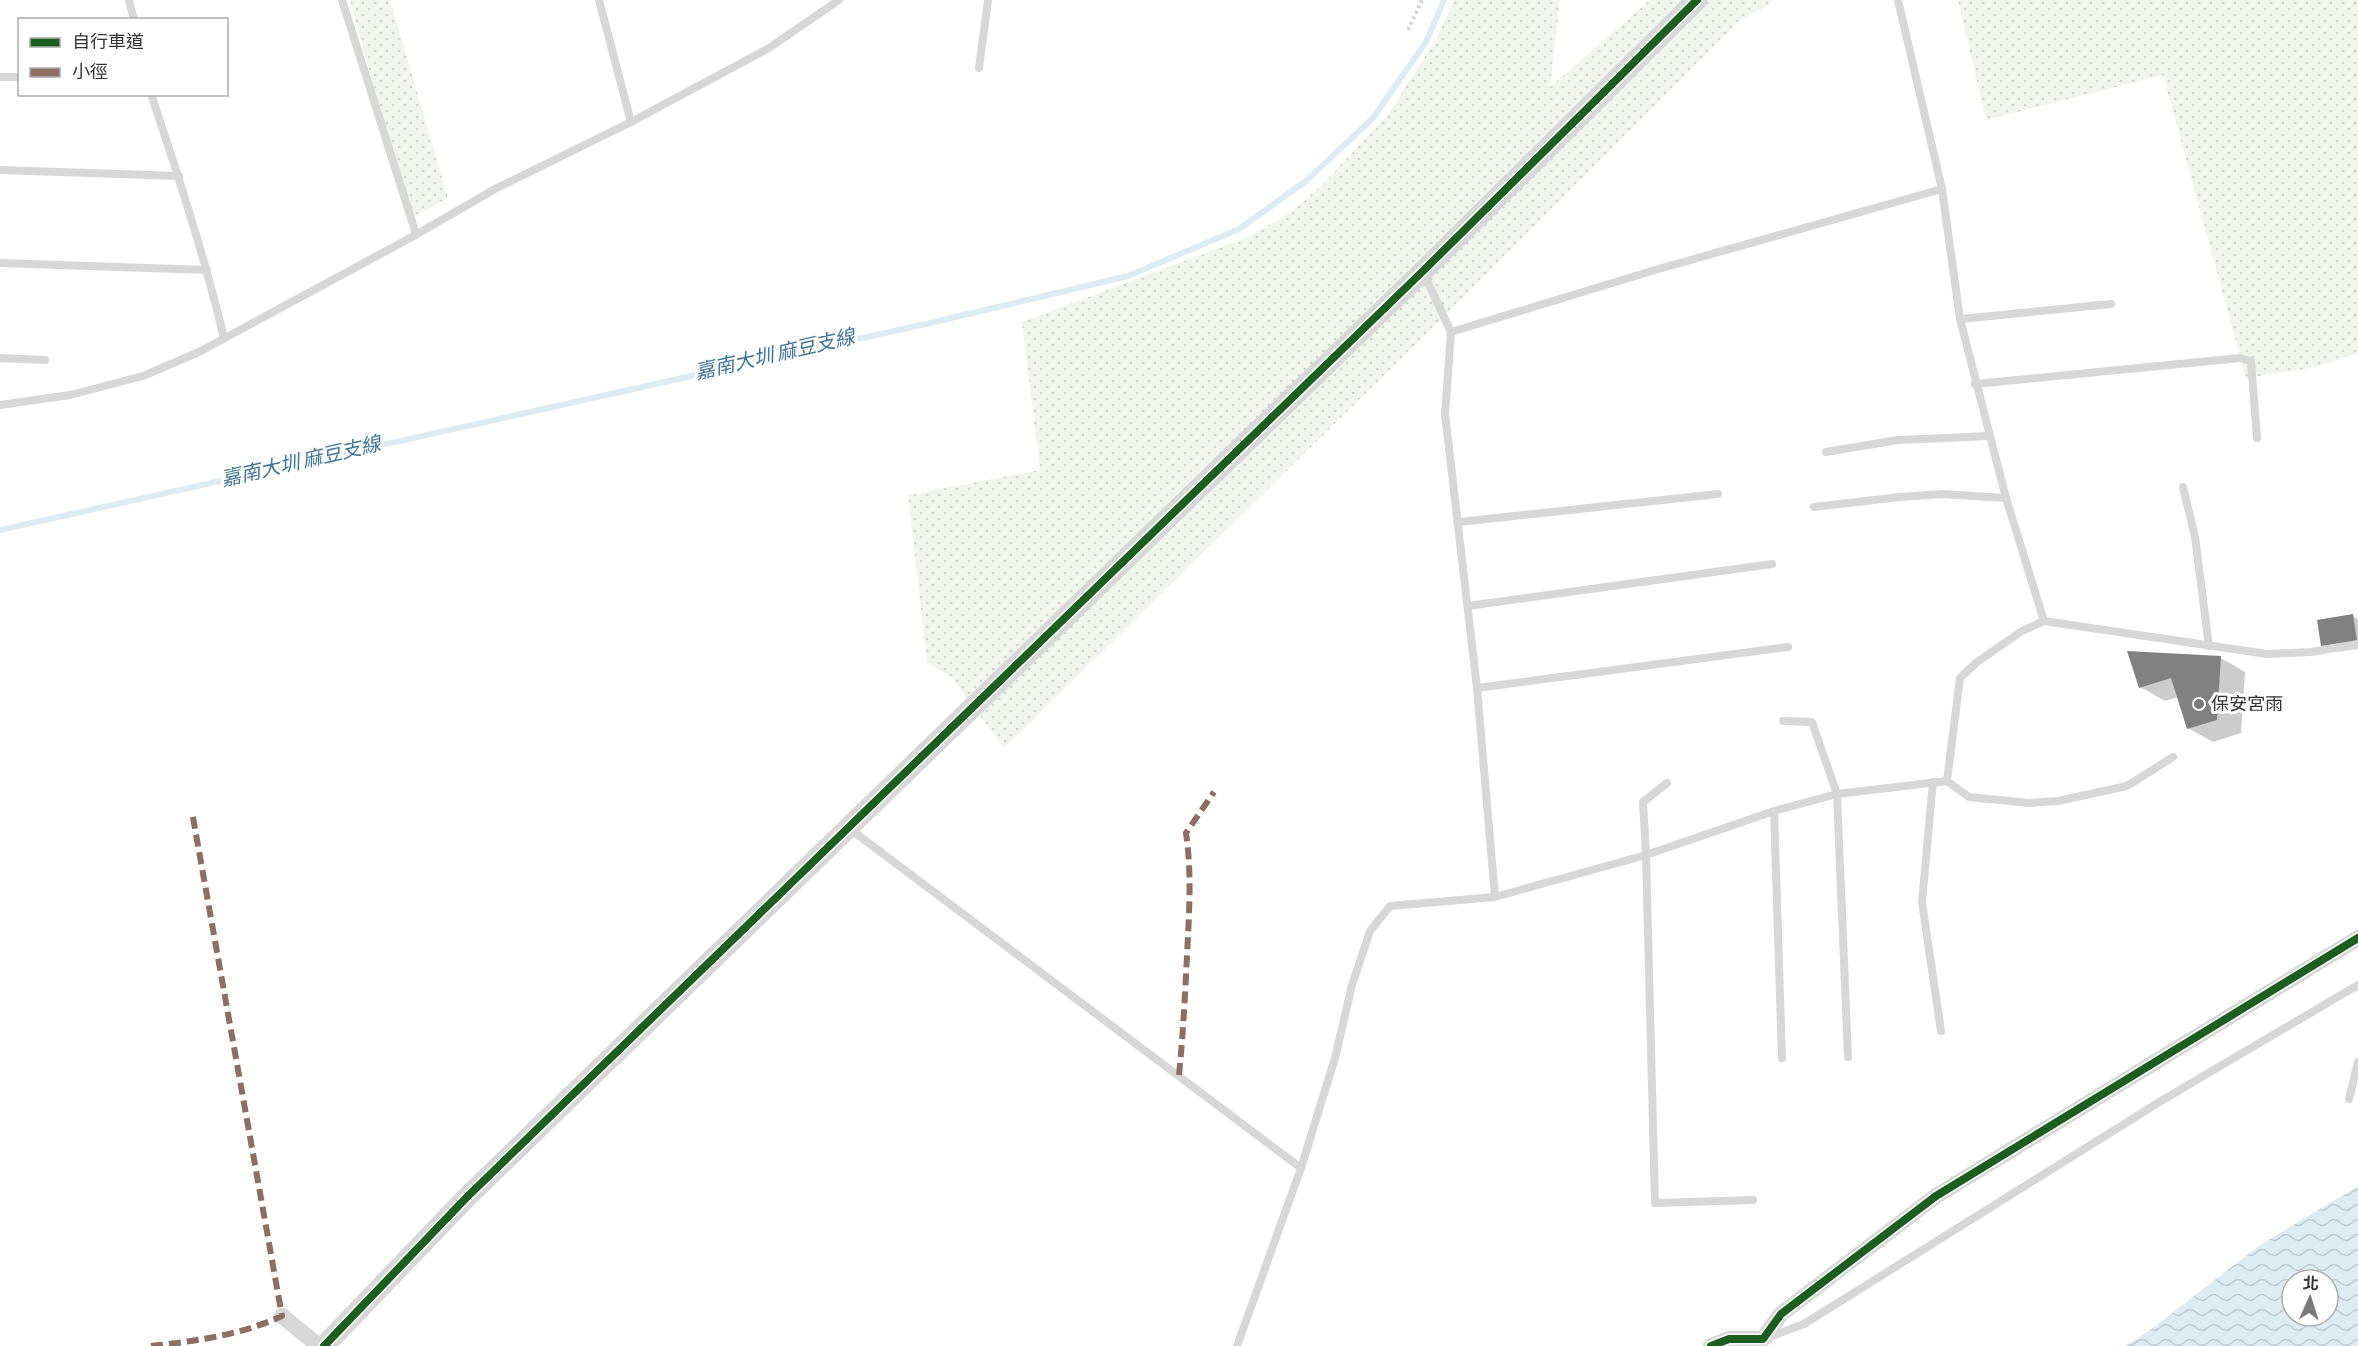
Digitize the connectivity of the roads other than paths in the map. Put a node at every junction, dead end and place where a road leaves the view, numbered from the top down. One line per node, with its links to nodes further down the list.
1 (129, 0): 8 (lane)
2 (342, 0): 17 (lane)
3 (599, 0): 13 (lane)
4 (839, 0): 13 (lane)
5 (988, 0): 9 (lane)
6 (1697, 0): 20 (street)
7 (1898, 0): 16 (lane)
8 (134, 18)
9 (979, 68)
10 (0, 76): 11 (lane)
11 (18, 77)
12 (152, 96): 15 (lane)
13 (631, 122): 17 (lane)
14 (0, 170): 15 (lane)
15 (179, 176): 19 (lane)
16 (1941, 189): 22 (lane); 23 (lane)
17 (416, 234): 24 (lane)
18 (0, 263): 19 (lane)
19 (207, 270): 24 (lane)
20 (1422, 272): 23 (lane); 51 (street)
21 (2111, 304): 22 (lane)
22 (1960, 319): 27 (lane)
23 (1451, 332): 36 (lane)
24 (224, 338): 28 (lane)
25 (0, 358): 26 (lane)
26 (45, 360)
27 (1976, 384): 29 (lane); 30 (lane)
28 (0, 405)
29 (1989, 436): 31 (lane); 34 (lane)
30 (2257, 438)
31 (1826, 452)
32 (2183, 487): 41 (lane)
33 (1718, 494): 36 (lane)
34 (2006, 498): 35 (lane); 39 (lane)
35 (1814, 507)
36 (1459, 522): 38 (lane)
37 (1772, 564): 38 (lane)
38 (1467, 606): 43 (lane)
39 (2044, 621): 41 (lane); 46 (lane)
40 (2358, 644): 41 (lane)
41 (2209, 646)
42 (1788, 647): 43 (lane)
43 (1477, 688): 53 (lane)
44 (1783, 721): 49 (lane)
45 (2173, 757): 46 (lane)
46 (1947, 781): 47 (lane)
47 (1933, 782): 49 (lane); 56 (lane)
48 (1668, 783): 52 (lane)
49 (1837, 794): 50 (lane); 57 (lane)
50 (1774, 812): 52 (lane); 58 (lane)
51 (850, 829): 61 (lane); 66 (street)
52 (1646, 855): 53 (lane); 62 (lane)
53 (1495, 897): 61 (lane)
54 (2358, 938): 64 (street)
55 (2358, 985): 64 (lane)
56 (1941, 1031)
57 (1848, 1057)
58 (1782, 1058)
59 (2358, 1062): 60 (lane)
60 (2349, 1099)
61 (1301, 1168): 67 (lane)
62 (1753, 1200)
63 (282, 1316): 65 (street)
64 (1757, 1342): 68 (street)
65 (319, 1346)
66 (324, 1346)
67 (1237, 1346)
68 (1711, 1346)

